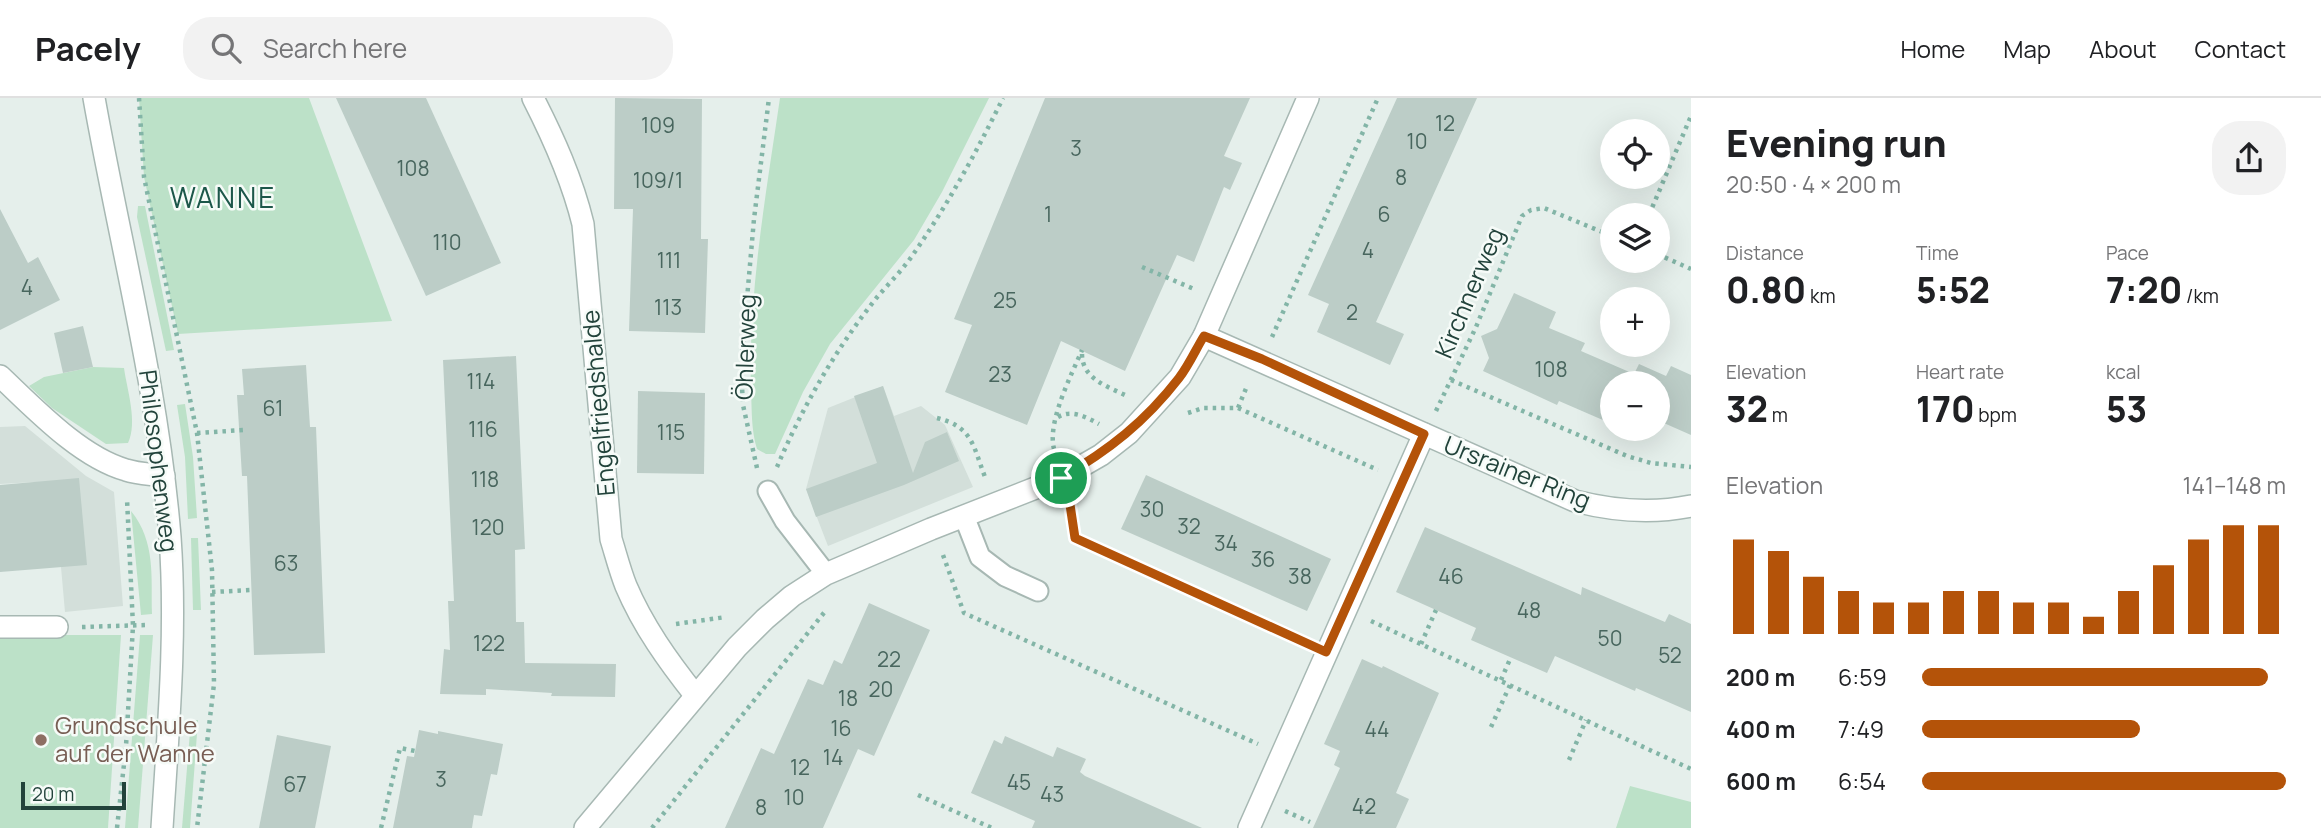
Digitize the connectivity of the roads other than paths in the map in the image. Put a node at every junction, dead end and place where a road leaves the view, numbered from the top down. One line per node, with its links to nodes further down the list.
1 (94, 98): 7 (street, Philosophenweg)
2 (533, 98): 15 (street, Engelfriedshalde)
3 (1308, 98): 4 (street)
4 (1204, 336): 6 (street, Ursrainer Ring); 10 (street)
5 (0, 376): 7 (street)
6 (1424, 434): 9 (street, Ursrainer Ring); 18 (street)
7 (164, 476): 16 (street, Philosophenweg)
8 (768, 491): 11 (lane)
9 (1691, 506)
10 (964, 516): 11 (street); 12 (lane)
11 (826, 573): 15 (street)
12 (1038, 591)
13 (0, 627): 14 (street)
14 (57, 627)
15 (695, 695): 17 (street)
16 (162, 828)
17 (585, 828)
18 (1250, 828)

